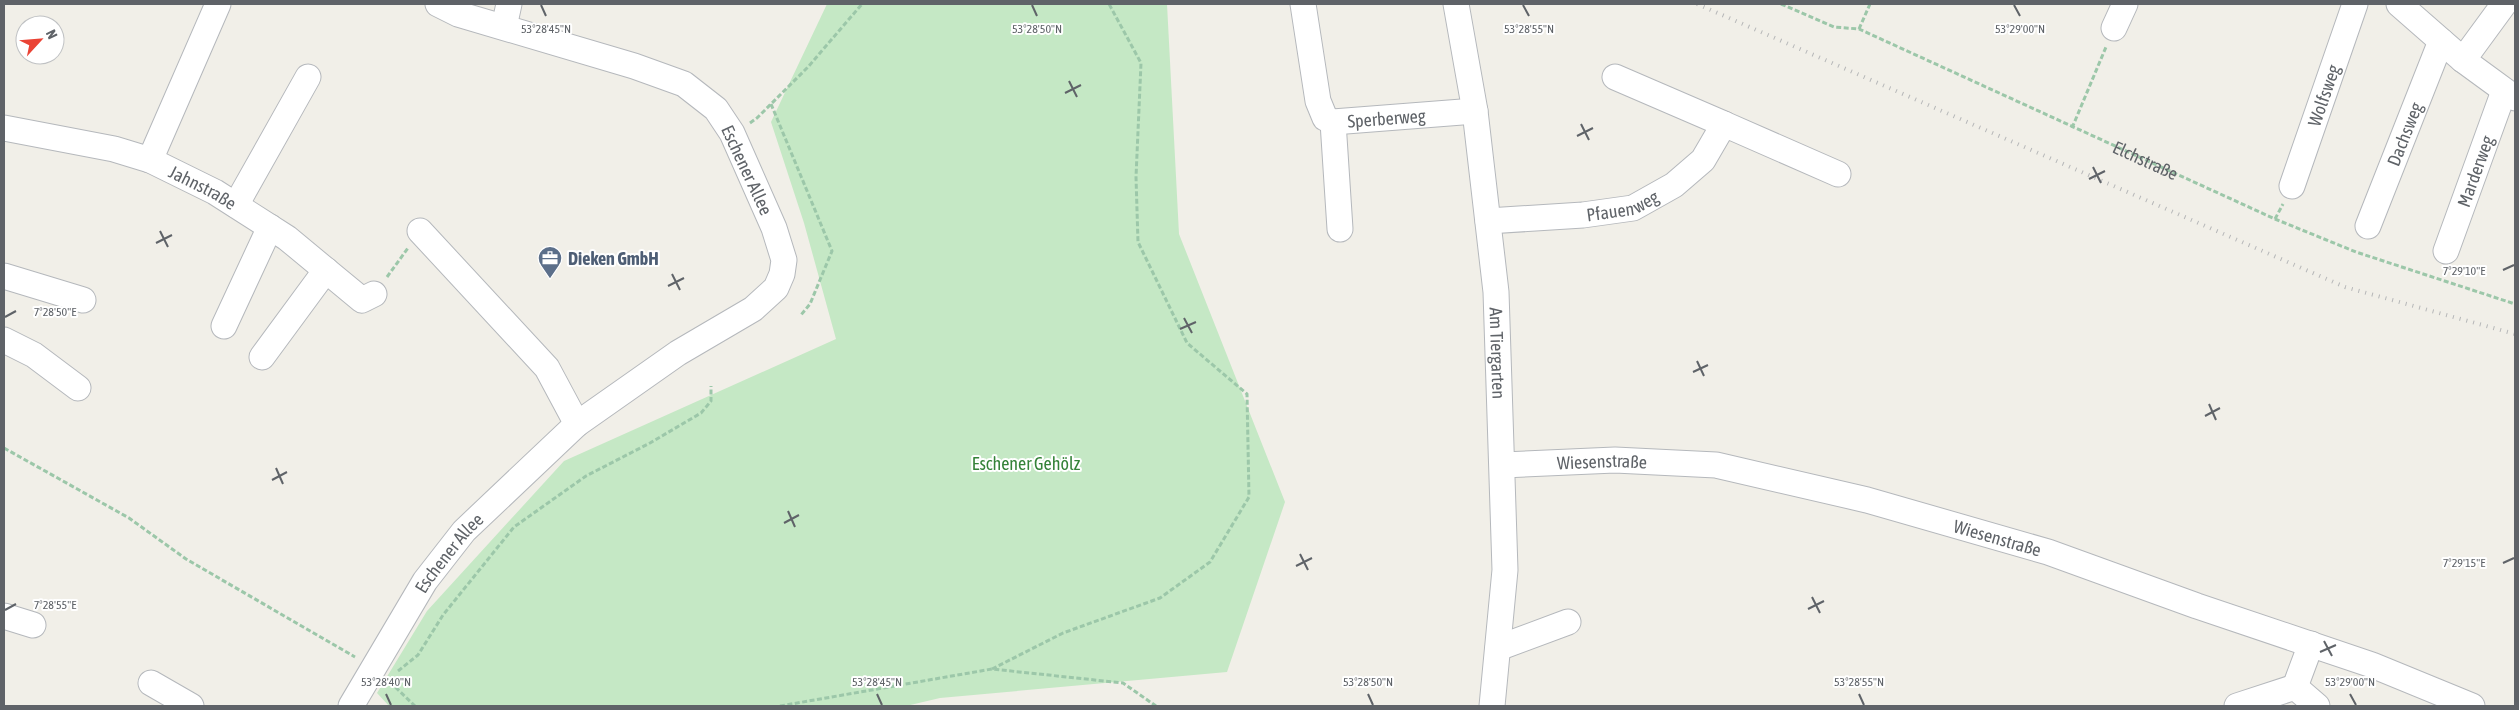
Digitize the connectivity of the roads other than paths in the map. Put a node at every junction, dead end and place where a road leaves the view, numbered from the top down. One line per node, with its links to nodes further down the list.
1 (218, 4): 20 (street)
2 (438, 4): 9 (street, Eschener Allee)
3 (1303, 4): 17 (street, Sperberweg)
4 (1456, 4): 16 (street, Am Tiergarten)
5 (2125, 4): 10 (street)
6 (2355, 4): 22 (street, Wolfsweg)
7 (2399, 4): 11 (street)
8 (2504, 4): 12 (street)
9 (506, 15): 38 (street, Eschener Allee)
10 (2114, 28)
11 (2441, 41): 12 (street); 25 (street, Dachsweg)
12 (2463, 60): 15 (street)
13 (308, 77): 23 (street)
14 (1615, 77): 18 (street)
15 (2510, 94): 29 (street, Marderweg)
16 (1475, 111): 17 (street, Sperberweg); 24 (street, Am Tiergarten)
17 (1333, 122): 27 (street)
18 (1724, 124): 21 (street); 24 (street, Pfauenweg)
19 (4, 128): 20 (street, Jahnstraße)
20 (150, 160): 23 (street, Jahnstraße)
21 (1838, 174)
22 (2292, 186)
23 (236, 205): 26 (street, Jahnstraße)
24 (1488, 221): 39 (street, Am Tiergarten)
25 (2368, 226)
26 (270, 227): 30 (street, Jahnstraße); 34 (street)
27 (1340, 229)
28 (420, 232): 38 (street)
29 (2446, 251)
30 (326, 270): 32 (street, Jahnstraße); 36 (street)
31 (4, 276): 33 (street)
32 (374, 294)
33 (83, 300)
34 (224, 326)
35 (4, 340): 37 (street)
36 (262, 356)
37 (78, 388)
38 (577, 424): 47 (street, Eschener Allee)
39 (1503, 465): 43 (street, Wiesenstraße); 44 (street, Am Tiergarten)
40 (4, 616): 42 (street)
41 (1568, 622): 44 (street)
42 (33, 625)
43 (2311, 644): 46 (street); 52 (street, Wiesenstraße)
44 (1498, 648): 49 (street, Am Tiergarten)
45 (151, 683): 48 (street)
46 (2295, 688): 50 (street); 51 (street)
47 (361, 702)
48 (191, 706)
49 (1492, 706)
50 (2237, 706)
51 (2317, 706)
52 (2472, 706)

